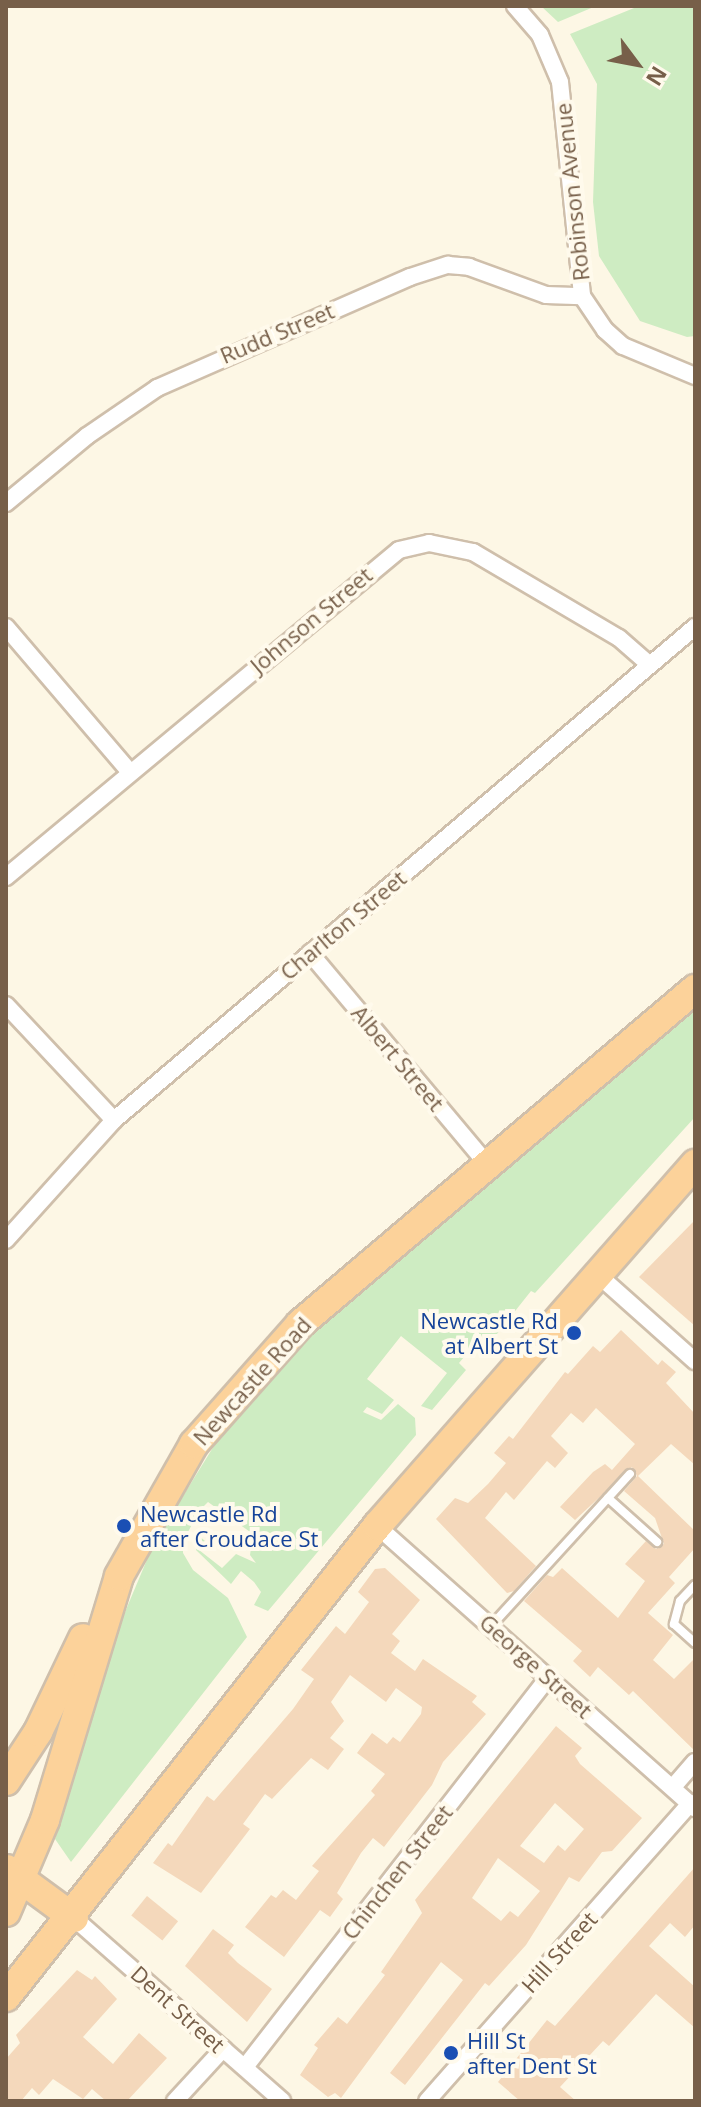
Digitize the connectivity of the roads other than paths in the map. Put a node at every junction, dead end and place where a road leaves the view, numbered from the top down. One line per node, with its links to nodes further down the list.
1 (515, 6): 2 (street, Robinson Avenue)
2 (582, 296): 3 (street, Robinson Avenue); 4 (street, Rudd Street)
3 (695, 376)
4 (6, 503)
5 (6, 627): 8 (street)
6 (695, 627): 7 (street, Charlton Street)
7 (650, 665): 8 (street, Johnson Street); 10 (street, Charlton Street)
8 (130, 772): 9 (street, Johnson Street)
9 (6, 877)
10 (310, 953): 13 (street, Charlton Street); 14 (street, Albert Street)
11 (695, 989): 14 (highway, Newcastle Road)
12 (6, 1005): 13 (street)
13 (114, 1120): 16 (street, Charlton Street)
14 (487, 1164): 23 (highway, Newcastle Road)
15 (695, 1164): 17 (highway)
16 (6, 1240)
17 (595, 1272): 18 (street); 21 (highway)
18 (695, 1361)
19 (630, 1474): 20 (lane)
20 (608, 1498): 22 (lane); 25 (lane)
21 (377, 1526): 25 (street, George Street); 33 (highway)
22 (657, 1542)
23 (119, 1576): 29 (highway); 32 (highway, Newcastle Road)
24 (695, 1585): 26 (lane)
25 (491, 1626): 27 (street, George Street)
26 (695, 1643)
27 (549, 1677): 30 (street, George Street); 36 (street, Chinchen Street)
28 (695, 1762): 30 (street)
29 (6, 1781)
30 (673, 1787): 31 (street, George Street)
31 (693, 1806): 39 (street, Hill Street)
32 (10, 1893): 33 (highway)
33 (74, 1918): 34 (highway); 35 (street, Dent Street)
34 (6, 1997)
35 (223, 2049): 36 (street, Dent Street); 37 (street)
36 (245, 2067): 38 (street, Dent Street)
37 (175, 2101)
38 (282, 2101)
39 (427, 2101)

